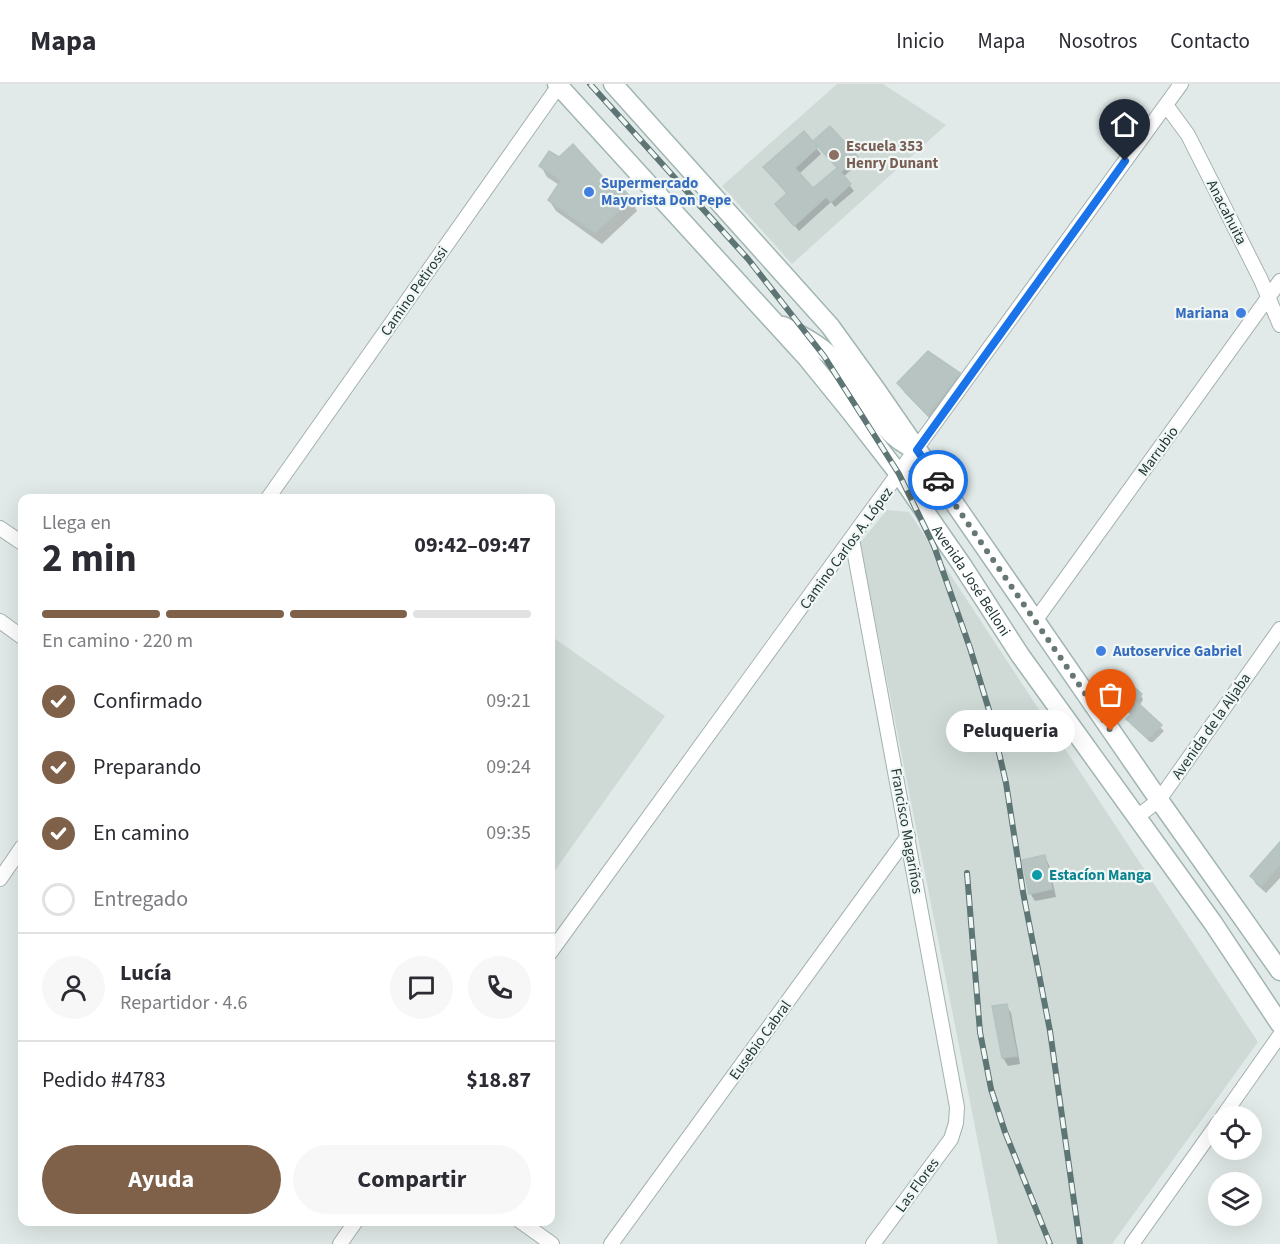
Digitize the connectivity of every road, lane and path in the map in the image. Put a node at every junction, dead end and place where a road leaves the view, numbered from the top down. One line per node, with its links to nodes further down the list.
1 (559, 84): 7 (main road, Avenida José Belloni); 11 (street, Camino Petirossi)
2 (613, 84): 9 (main road, Avenida José Belloni)
3 (1181, 84): 4 (street, Camino Carlos A. López)
4 (1166, 105): 6 (street, Anacahuita); 9 (street, Camino Carlos A. López)
5 (1280, 281): 6 (street, Marrubio)
6 (1268, 298): 8 (street, Anacahuita); 17 (street, Marrubio)
7 (773, 322): 9 (main road); 10 (main road, Avenida José Belloni)
8 (1280, 324)
9 (917, 450): 10 (street, Camino Carlos A. López); 15 (main road, Avenida José Belloni)
10 (899, 474): 13 (street, Camino Carlos A. López); 15 (main road); 21 (main road, Avenida José Belloni)
11 (271, 494)
12 (0, 528): 14 (street)
13 (852, 539): 22 (street, Francisco Magariños); 26 (street, Camino Carlos A. López)
14 (18, 540)
15 (994, 559): 17 (main road, Avenida José Belloni)
16 (0, 621): 19 (street)
17 (1035, 621): 20 (main road, Avenida José Belloni)
18 (1280, 629): 20 (street, Avenida de la Aljaba)
19 (18, 634)
20 (1159, 800): 21 (street, Avenida de la Aljaba); 27 (main road, Avenida José Belloni)
21 (1137, 817): 25 (main road, Avenida José Belloni)
22 (908, 836): 32 (street, Francisco Magariños); 38 (street, Eusebio Cabral)
23 (18, 853): 24 (street)
24 (0, 879)
25 (1213, 923): 28 (main road); 29 (main road, Avenida José Belloni)
26 (555, 946)
27 (1280, 970)
28 (1280, 1000)
29 (1280, 1023)
30 (1280, 1035): 31 (street)
31 (1230, 1106)
32 (956, 1124): 39 (street, Las Flores)
33 (1208, 1137): 40 (street)
34 (353, 1226): 36 (street)
35 (527, 1226): 37 (street)
36 (340, 1244)
37 (552, 1244)
38 (611, 1244)
39 (873, 1244)
40 (1132, 1244)

